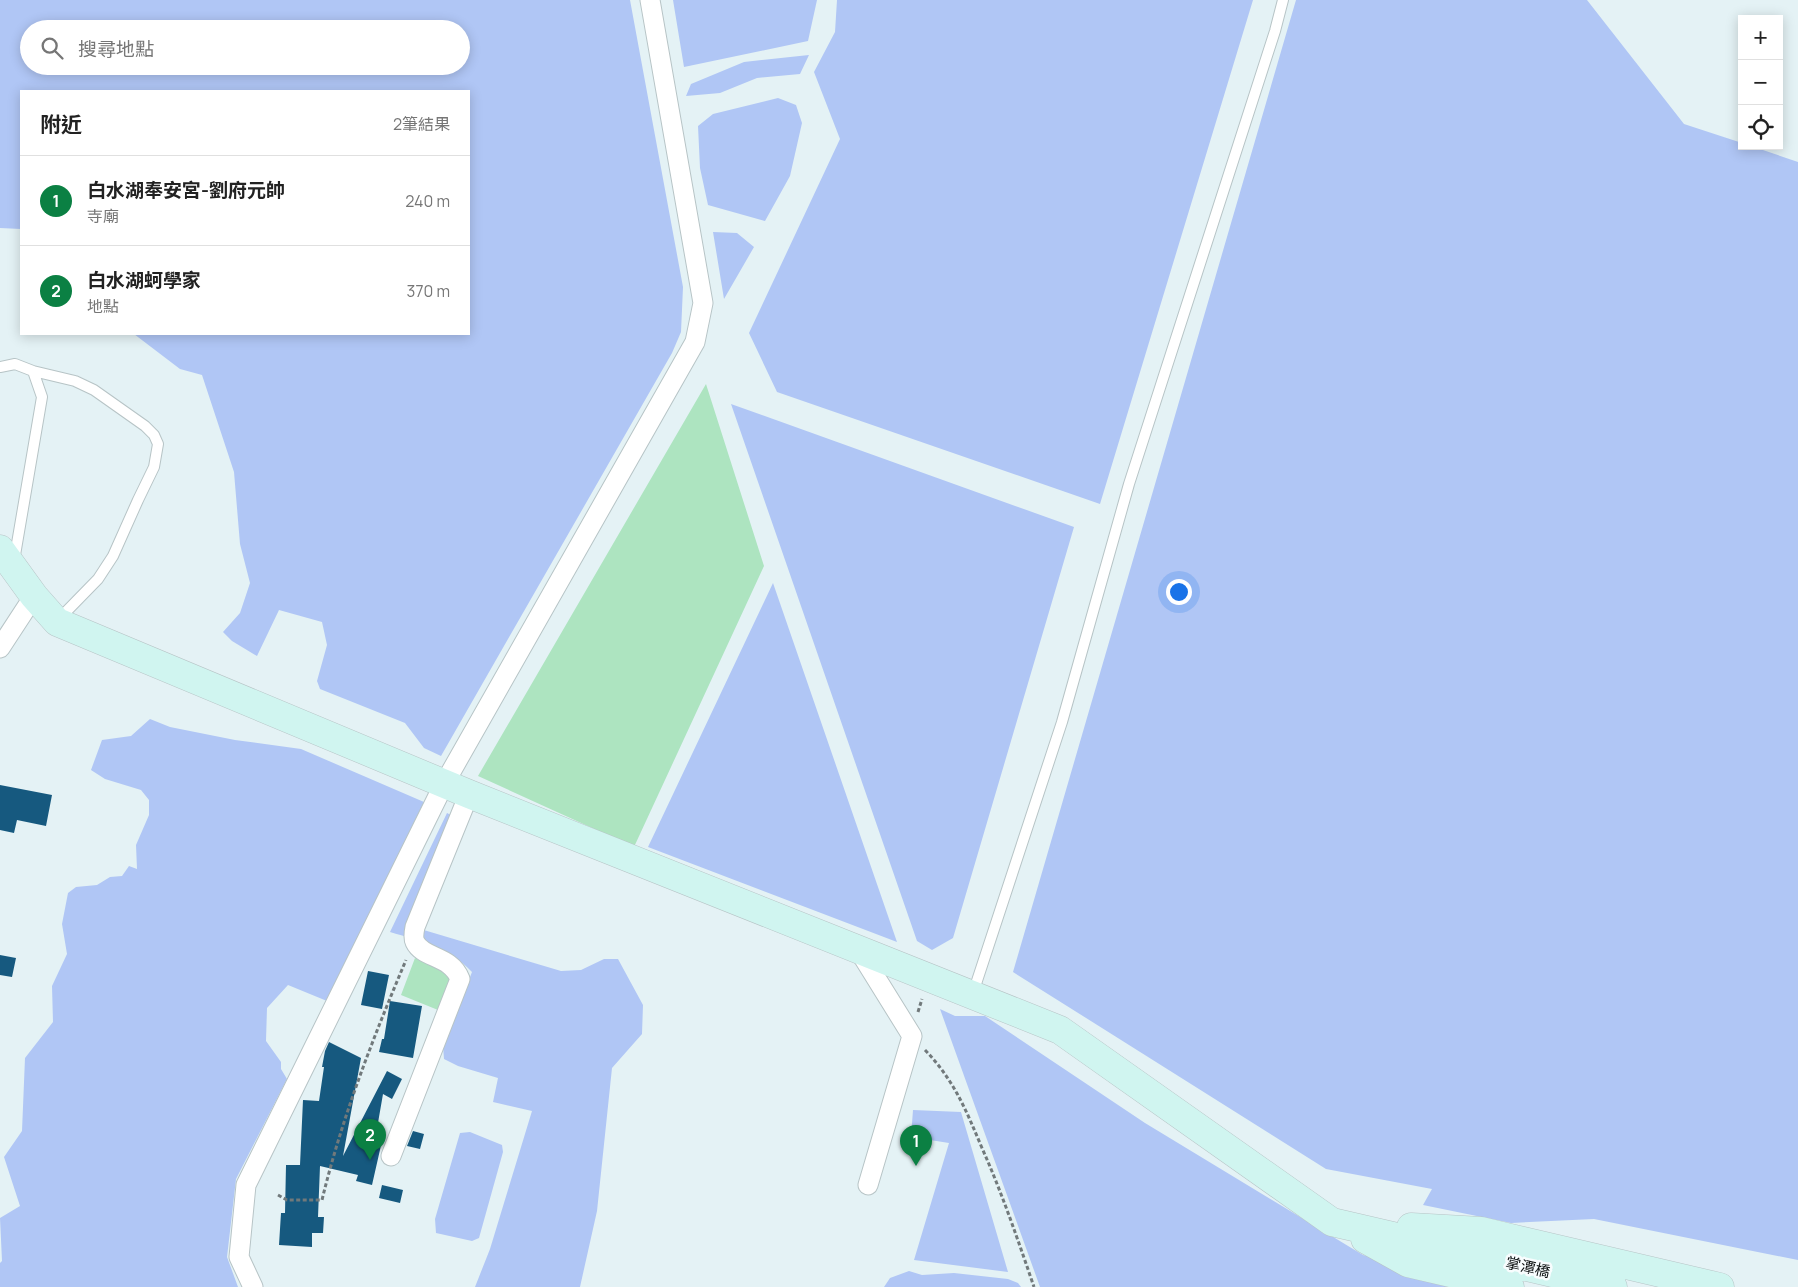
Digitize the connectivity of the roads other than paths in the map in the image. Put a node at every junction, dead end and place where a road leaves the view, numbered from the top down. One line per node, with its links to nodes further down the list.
1 (650, 0): 9 (street)
2 (1283, 0): 11 (lane)
3 (0, 367): 4 (lane)
4 (33, 371): 5 (lane); 7 (lane)
5 (7, 558): 6 (street)
6 (34, 596): 7 (street); 8 (street)
7 (56, 622): 9 (street)
8 (0, 648)
9 (457, 789): 10 (street); 12 (street); 15 (street)
10 (858, 949): 11 (street); 13 (street)
11 (973, 994): 14 (street)
12 (391, 1156)
13 (868, 1185)
14 (1332, 1222): 16 (street); 17 (street, 掌潭橋); 18 (street)
15 (253, 1287)
16 (1510, 1287)
17 (1613, 1287)
18 (1720, 1287)

